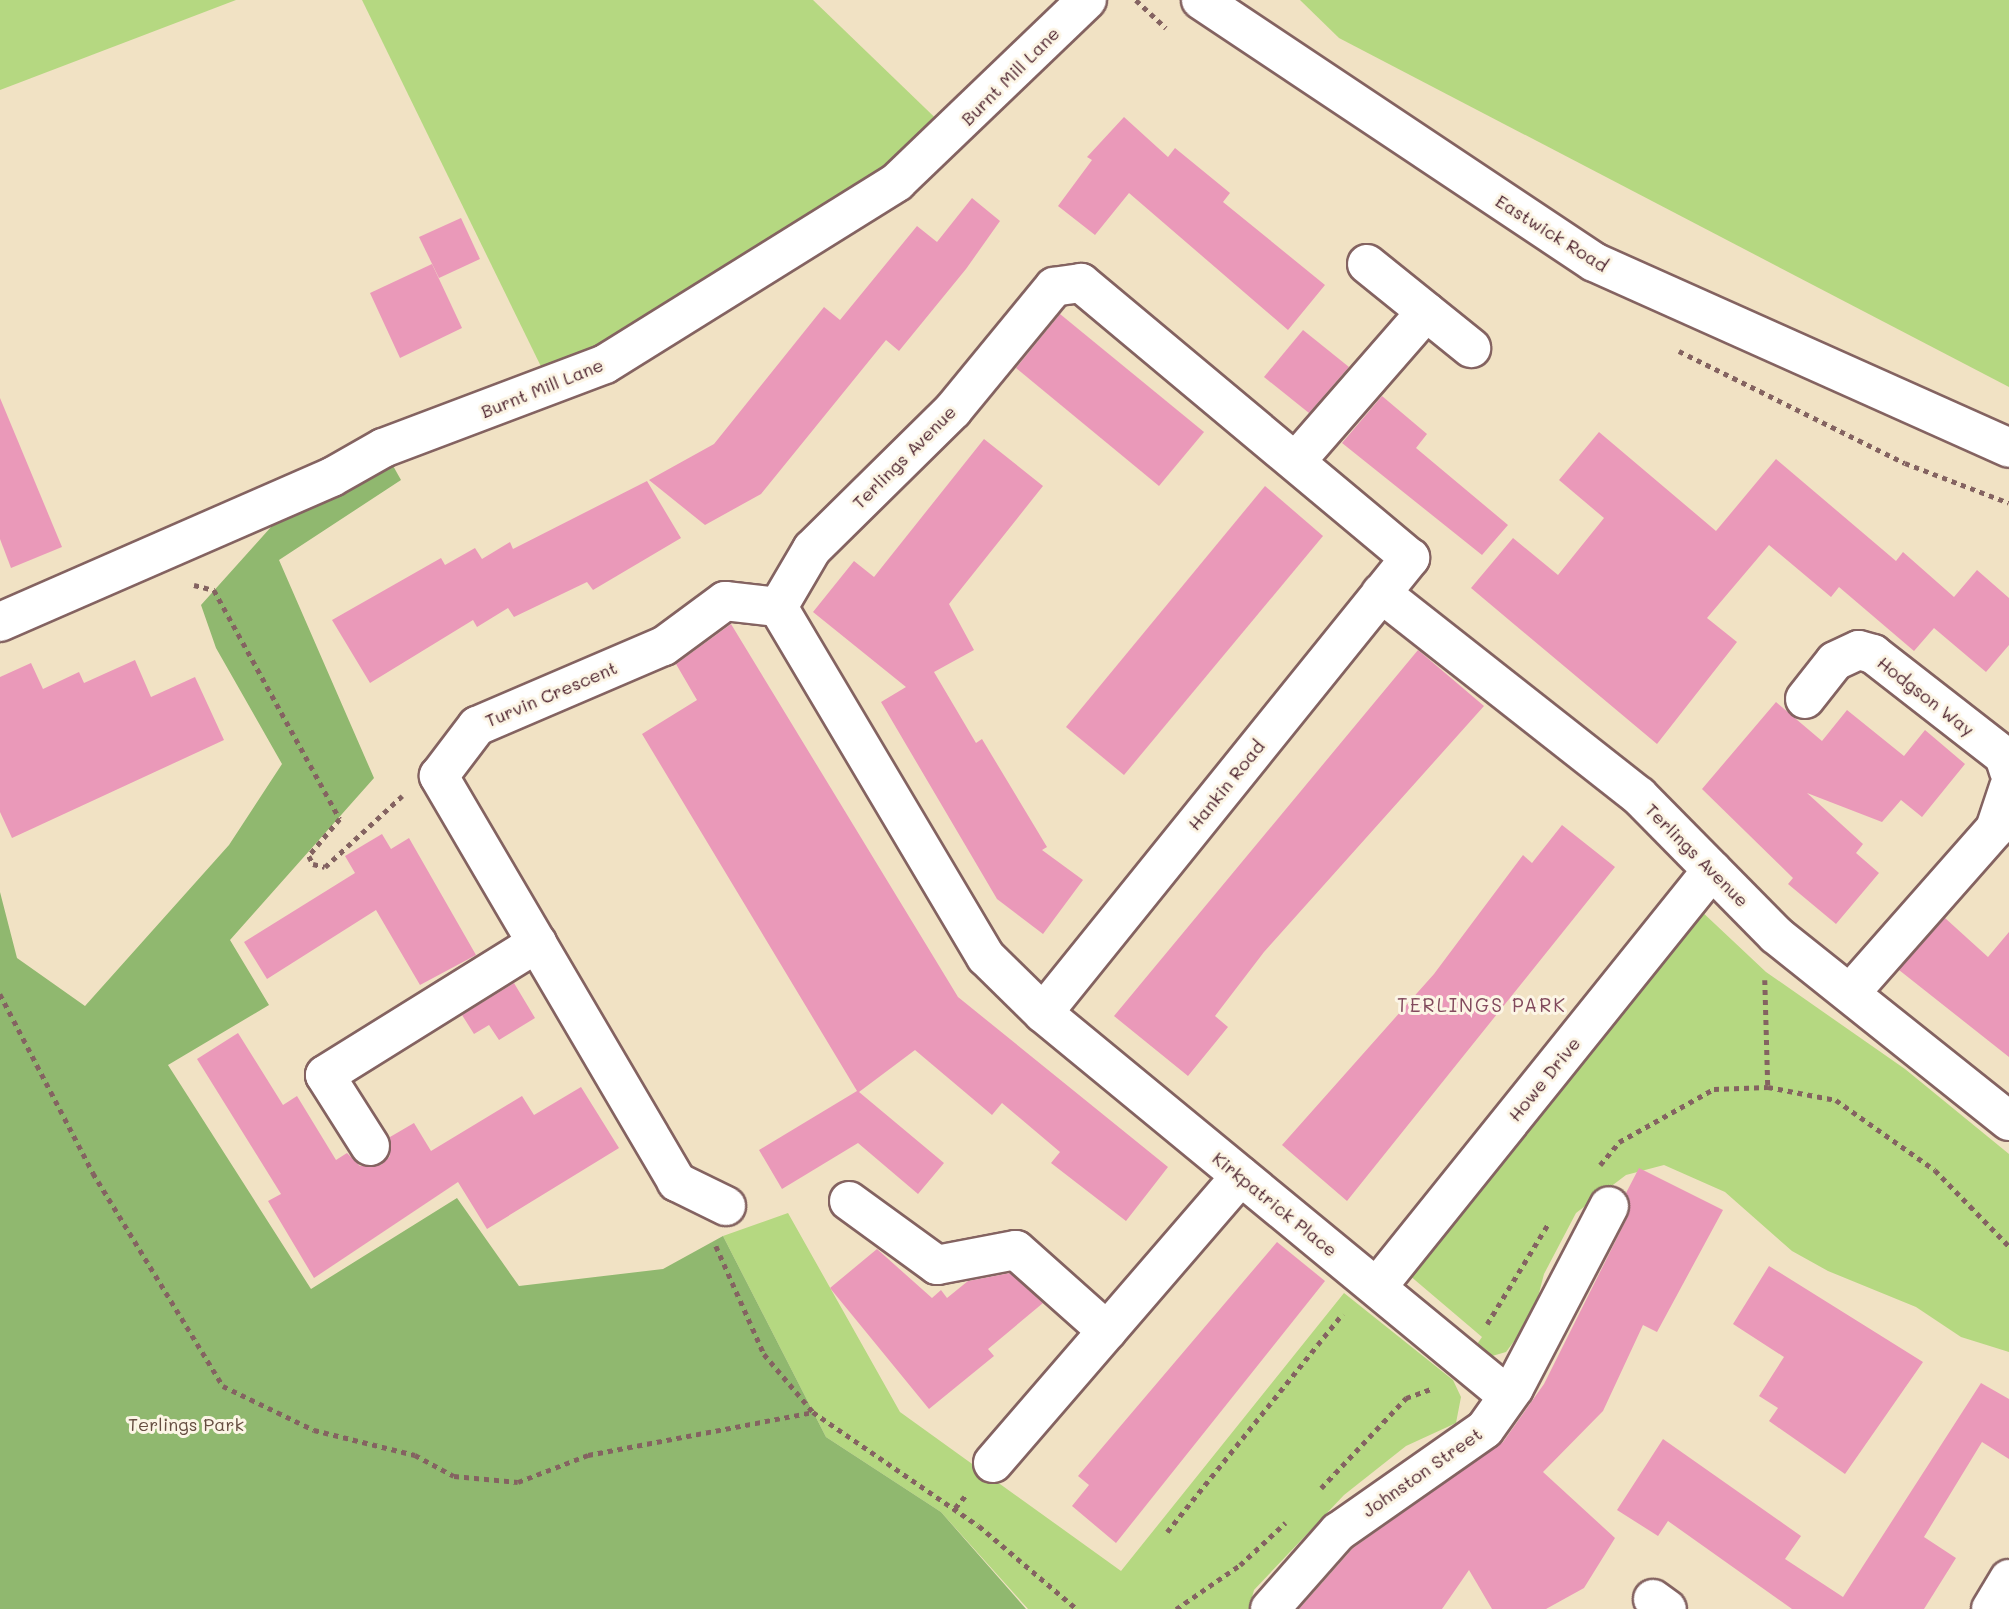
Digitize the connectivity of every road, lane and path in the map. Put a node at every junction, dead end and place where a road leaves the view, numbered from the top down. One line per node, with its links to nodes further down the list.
1 (1087, 0): 12 (street, Burnt Mill Lane)
2 (1201, 0): 6 (street, Eastwick Road)
3 (1367, 264): 4 (street)
4 (1426, 312): 5 (street); 7 (street)
5 (1471, 348)
6 (2009, 448)
7 (1296, 461): 8 (street, Terlings Avenue); 11 (street, Terlings Avenue)
8 (1410, 558): 10 (street, Hankin Road)
9 (214, 590): 15 (path)
10 (1381, 593): 17 (street, Terlings Avenue); 22 (street, Hankin Road)
11 (778, 607): 15 (street, Turvin Crescent); 22 (street)
12 (0, 622)
13 (1805, 699): 14 (street, Hodgson Way)
14 (2009, 771)
15 (439, 776): 19 (street)
16 (2009, 787): 20 (street)
17 (1712, 870): 18 (street, Terlings Avenue); 30 (street, Howe Drive)
18 (1776, 935): 20 (street, Terlings Avenue); 23 (path)
19 (537, 943): 25 (street); 28 (street)
20 (1852, 991): 24 (street, Terlings Avenue)
21 (0, 994): 33 (path)
22 (1043, 1013): 26 (street, Kirkpatrick Place)
23 (1768, 1087)
24 (2009, 1121)
25 (370, 1146)
26 (1241, 1175): 30 (street, Kirkpatrick Place); 31 (street)
27 (849, 1201): 31 (street)
28 (726, 1206): 33 (path)
29 (1609, 1206): 32 (street, Johnston Street)
30 (1373, 1284): 32 (street, Kirkpatrick Place); 35 (path)
31 (1107, 1331): 34 (street)
32 (1508, 1396): 37 (street, Johnston Street)
33 (813, 1412): 36 (path)
34 (993, 1463)
35 (1167, 1532)
36 (1077, 1609)
37 (1270, 1609)

